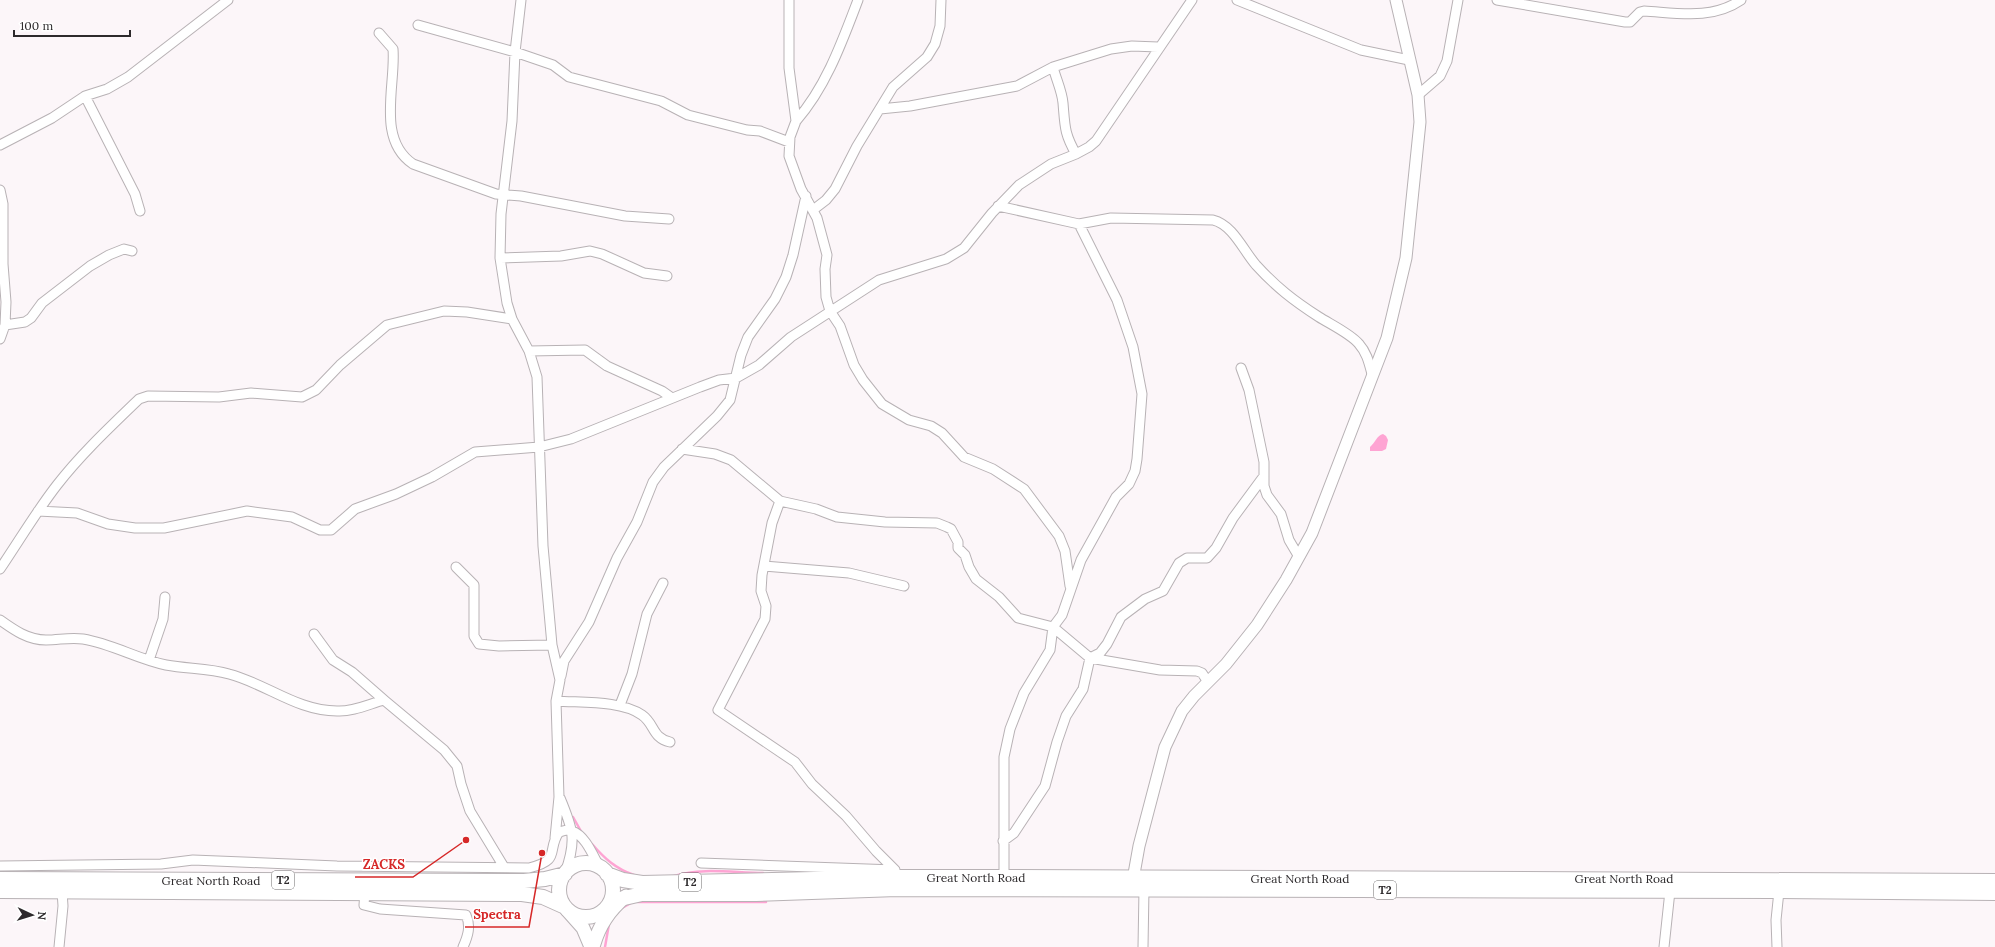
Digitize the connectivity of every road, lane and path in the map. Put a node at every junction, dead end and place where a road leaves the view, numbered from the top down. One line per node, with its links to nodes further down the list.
1 (228, 0): 19 (street)
2 (521, 0): 15 (street)
3 (789, 0): 21 (street)
4 (858, 0): 21 (street)
5 (941, 0): 20 (street)
6 (1192, 0): 14 (street)
7 (1237, 0): 16 (street)
8 (1396, 0): 16 (street)
9 (1458, 0): 18 (street)
10 (1497, 0): 11 (street)
11 (1742, 0)
12 (418, 25): 15 (street)
13 (379, 33): 26 (street)
14 (1158, 47): 17 (street); 24 (street)
15 (515, 52): 22 (street); 26 (street)
16 (1410, 60): 18 (street)
17 (1053, 67): 20 (street); 24 (street)
18 (1418, 95): 43 (street)
19 (86, 96): 23 (street); 30 (street)
20 (880, 109): 29 (street)
21 (796, 121): 22 (street)
22 (789, 142): 27 (street)
23 (0, 145)
24 (1076, 154): 28 (street)
25 (0, 190): 35 (street)
26 (503, 194): 31 (street); 34 (street)
27 (806, 196): 29 (street); 44 (street)
28 (998, 206): 32 (street); 37 (street)
29 (813, 210): 37 (street)
30 (140, 211)
31 (669, 219)
32 (1079, 224): 43 (street); 57 (street)
33 (132, 251): 39 (street)
34 (500, 258): 36 (street); 38 (street)
35 (1, 264): 39 (street)
36 (667, 276)
37 (830, 311): 44 (street); 57 (street)
38 (512, 319): 41 (street); 50 (street)
39 (3, 321): 40 (street)
40 (0, 339)
41 (529, 351): 45 (street); 46 (street)
42 (1241, 368): 48 (street)
43 (1372, 374): 51 (street)
44 (736, 378): 45 (street); 47 (street)
45 (672, 398): 46 (street)
46 (539, 447): 50 (street); 62 (street)
47 (682, 449): 49 (street); 65 (street)
48 (1264, 476): 51 (street); 63 (street)
49 (780, 501): 52 (street); 60 (street)
50 (38, 511): 54 (street)
51 (1299, 557): 66 (street)
52 (764, 566): 56 (street); 81 (street)
53 (456, 567): 62 (street)
54 (0, 569)
55 (663, 583): 69 (street)
56 (904, 586)
57 (1070, 587): 60 (street)
58 (165, 598): 64 (street)
59 (0, 620): 64 (street)
60 (1054, 627): 63 (street); 74 (street)
61 (314, 634): 67 (street)
62 (552, 645): 65 (street)
63 (1090, 658): 66 (street); 74 (street)
64 (149, 660): 67 (street)
65 (560, 680): 68 (street)
66 (1208, 682): 84 (street)
67 (384, 700): 77 (street)
68 (556, 701): 69 (street); 71 (street)
69 (620, 705): 70 (street)
70 (670, 742)
71 (559, 796): 72 (street); 73 (street)
72 (573, 831): 73 (street); 78 (street); 79 (street)
73 (555, 838): 77 (street)
74 (1003, 841): 83 (street)
75 (701, 863): 81 (street)
76 (0, 866): 77 (street)
77 (504, 867)
78 (603, 871): 79 (main road); 81 (main road, Great North Road / T2); 92 (main road)
79 (565, 873): 80 (main road, Great North Road / T2); 93 (main road)
80 (0, 879)
81 (896, 879): 83 (main road, Great North Road / T2); 91 (main road, Great North Road / T2)
82 (1995, 881): 84 (main road, Great North Road / T2)
83 (1004, 883): 84 (main road, Great North Road / T2)
84 (1136, 885): 87 (main road, Great North Road / T2); 98 (street)
85 (0, 891): 86 (main road, Great North Road / T2)
86 (62, 891): 89 (main road, Great North Road / T2); 95 (street)
87 (1670, 891): 88 (main road, Great North Road / T2); 99 (street)
88 (1779, 891): 90 (main road, Great North Road / T2); 100 (street)
89 (365, 892): 93 (main road, Great North Road / T2); 96 (street)
90 (1995, 893)
91 (626, 896): 92 (main road, Great North Road / T2); 94 (main road)
92 (610, 902): 93 (main road); 94 (main road)
93 (565, 908): 97 (main road)
94 (603, 920): 97 (main road)
95 (59, 947)
96 (463, 947)
97 (592, 947)
98 (1143, 947)
99 (1664, 947)
100 (1777, 947)

